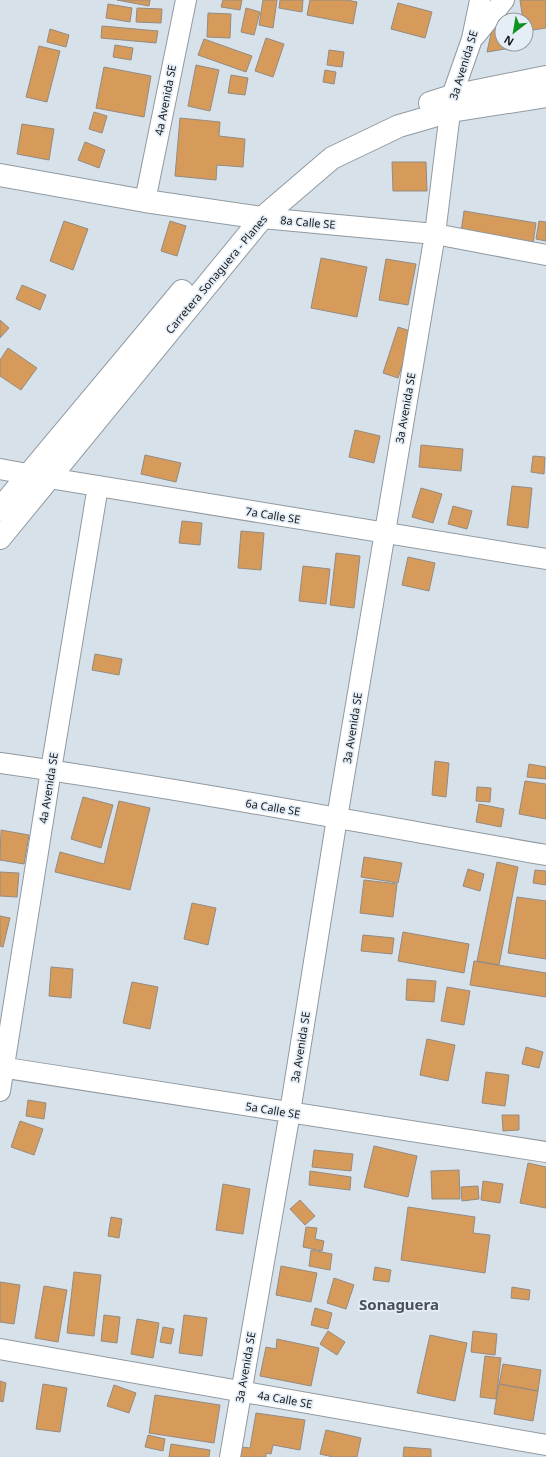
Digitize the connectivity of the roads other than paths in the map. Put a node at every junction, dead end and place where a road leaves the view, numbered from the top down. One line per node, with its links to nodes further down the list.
1 (186, 0): 9 (street, 4a Avenida SE)
2 (480, 0): 4 (street, 3a Avenida SE)
3 (504, 0): 4 (street)
4 (472, 39): 7 (street, 3a Avenida SE)
5 (546, 77): 7 (main road, Carretera Sonaguera - Planes)
6 (546, 96): 7 (main road, Carretera Sonaguera - Planes)
7 (451, 104): 10 (main road, Carretera Sonaguera - Planes); 11 (street, 3a Avenida SE)
8 (0, 175): 9 (main road, 8a Calle SE)
9 (145, 201): 10 (main road, 8a Calle SE)
10 (254, 216): 11 (street, 8a Calle SE); 14 (main road, Carretera Sonaguera - Planes)
11 (435, 234): 12 (street, 8a Calle SE); 17 (street, 3a Avenida SE)
12 (546, 255)
13 (0, 469): 14 (street, 7a Calle SE)
14 (39, 476): 15 (street, 7a Calle SE); 16 (main road, Carretera Sonaguera - Planes); 18 (main road, Carretera Sonaguera - Planes)
15 (98, 486): 17 (street, 7a Calle SE); 21 (street, 4a Avenida SE)
16 (0, 509)
17 (384, 533): 19 (street, 7a Calle SE); 22 (street, 3a Avenida SE)
18 (0, 538)
19 (546, 559)
20 (0, 763): 21 (street, 6a Calle SE)
21 (51, 770): 22 (street, 6a Calle SE); 24 (street, 4a Avenida SE)
22 (337, 818): 23 (street, 6a Calle SE); 26 (street, 3a Avenida SE)
23 (546, 855)
24 (2, 1067): 25 (street, 4a Avenida SE); 26 (street, 5a Calle SE)
25 (0, 1091)
26 (290, 1112): 27 (street, 5a Calle SE); 29 (street, 3a Avenida SE)
27 (546, 1152)
28 (0, 1349): 29 (street, 4a Calle SE)
29 (241, 1391): 30 (street, 4a Calle SE); 31 (street, 3a Avenida SE)
30 (545, 1447)
31 (230, 1457)

